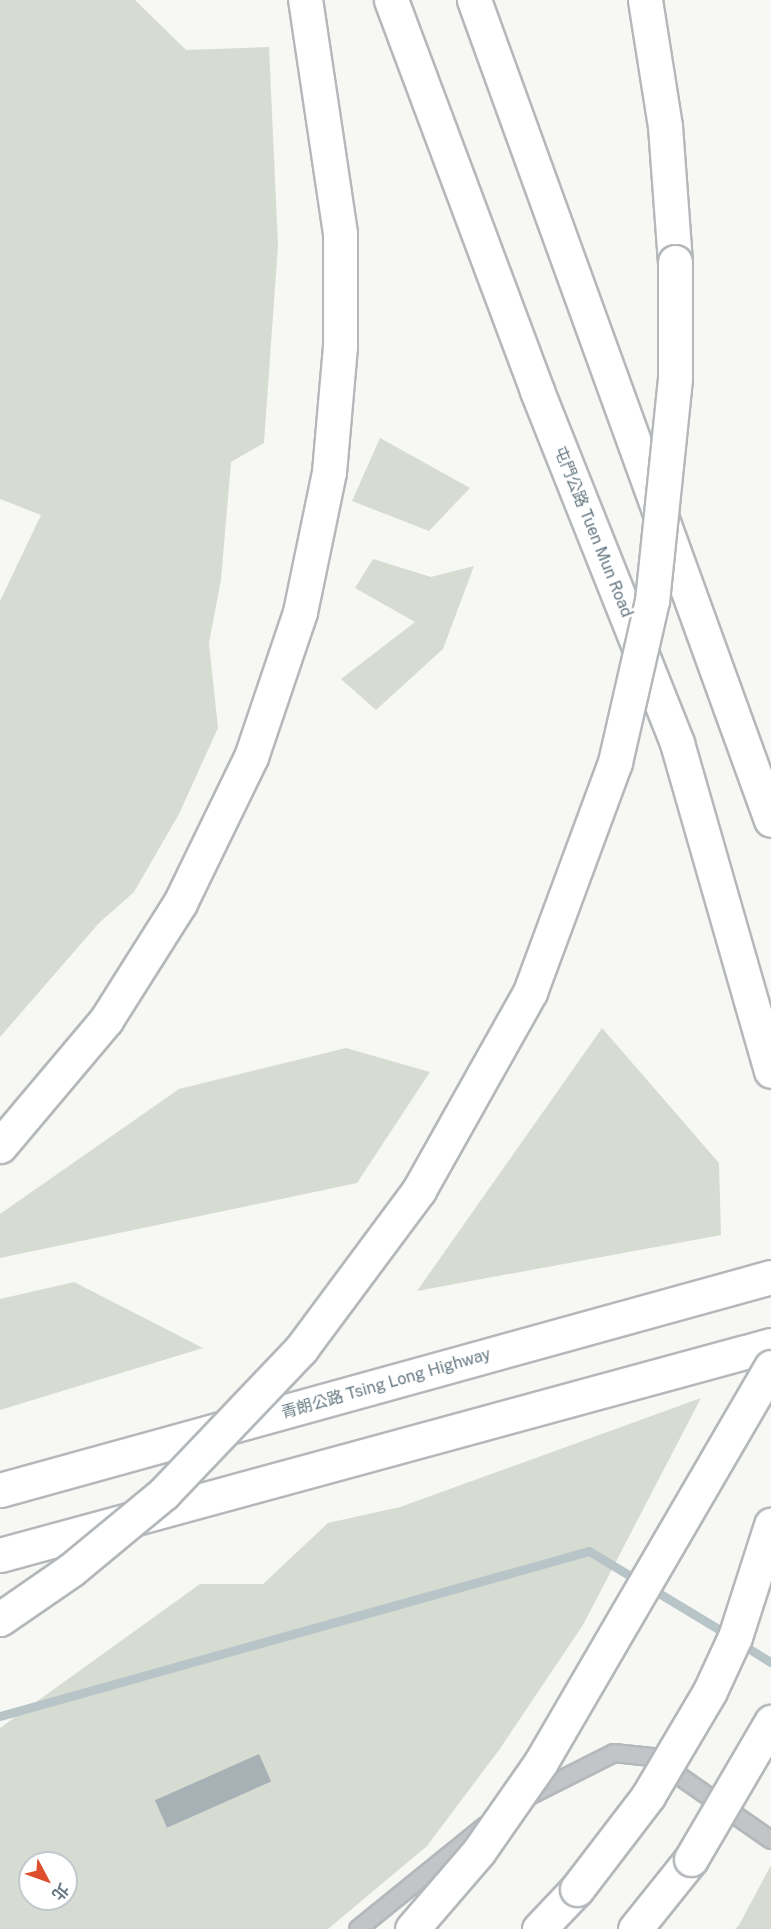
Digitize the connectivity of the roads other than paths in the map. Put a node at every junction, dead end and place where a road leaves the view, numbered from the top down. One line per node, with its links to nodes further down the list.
1 (305, 0): 7 (highway)
2 (391, 0): 6 (highway, 屯門公路 Tuen Mun Road)
3 (474, 0): 5 (highway)
4 (645, 0): 14 (highway, bridge)
5 (771, 820)
6 (771, 1071)
7 (0, 1146)
8 (771, 1277): 11 (highway, 青朗公路 Tsing Long Highway, bridge)
9 (771, 1345): 13 (highway, bridge)
10 (771, 1367): 18 (highway, bridge)
11 (0, 1490)
12 (771, 1525): 19 (highway, bridge)
13 (0, 1555)
14 (0, 1619)
15 (771, 1722): 20 (highway, bridge)
16 (771, 1840): 17 (lane)
17 (358, 1929)
18 (412, 1929)
19 (539, 1929)
20 (635, 1929)

